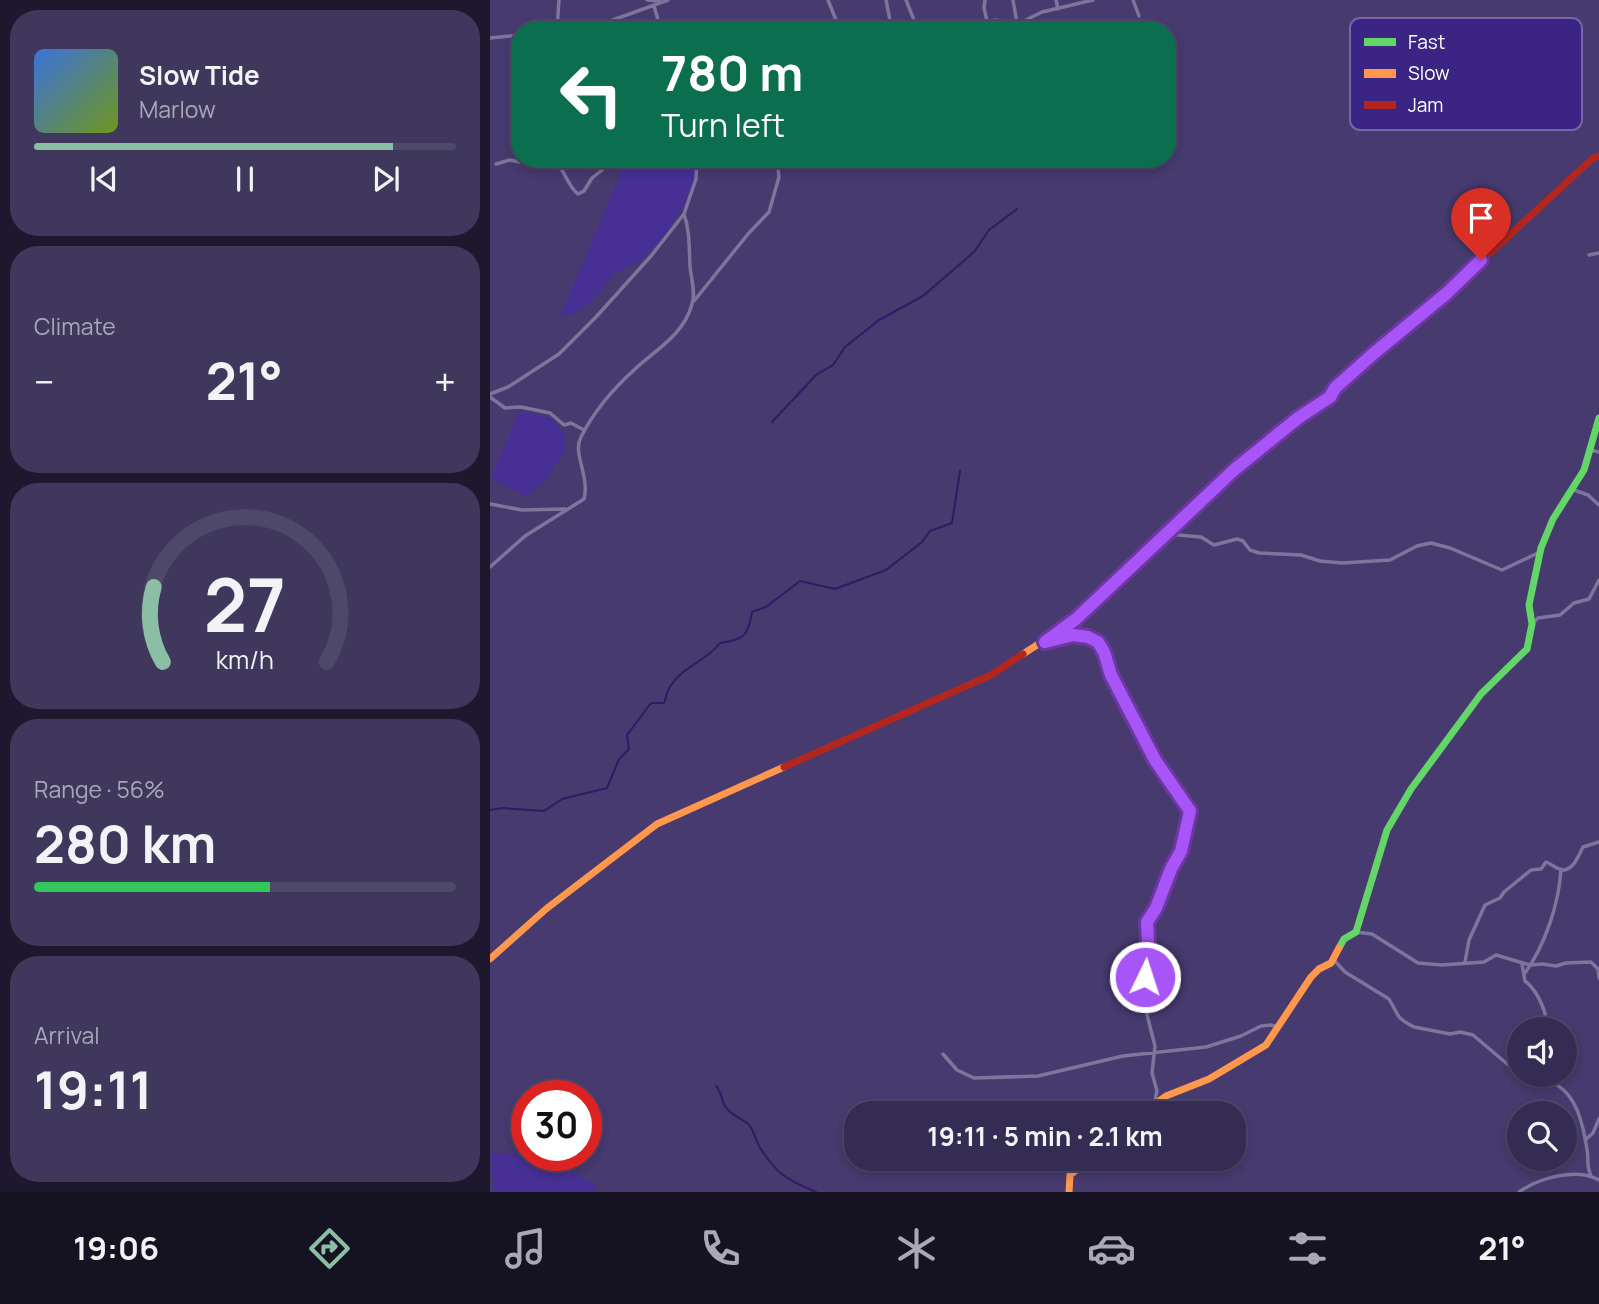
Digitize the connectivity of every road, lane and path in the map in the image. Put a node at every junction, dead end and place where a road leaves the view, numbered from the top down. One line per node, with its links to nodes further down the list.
1 (559, 0): 16 (street)
2 (648, 0): 13 (street)
3 (668, 0): 13 (street)
4 (828, 0): 19 (street)
5 (886, 0): 20 (street)
6 (906, 0): 21 (street)
7 (985, 0): 22 (street)
8 (1013, 0): 23 (street)
9 (1056, 0): 14 (street)
10 (1093, 0): 12 (street)
11 (1133, 0): 15 (street)
12 (1085, 1): 14 (street)
13 (658, 3): 17 (street); 18 (street)
14 (1058, 9): 24 (street)
15 (1139, 16)
16 (559, 21)
17 (610, 21)
18 (660, 21)
19 (836, 21)
20 (890, 21)
21 (914, 21)
22 (987, 21)
23 (1017, 21)
24 (1022, 21)
25 (511, 36): 26 (street)
26 (490, 38)
27 (1599, 156): 47 (street)
28 (511, 160): 29 (street)
29 (496, 164)
30 (562, 168): 31 (street)
31 (605, 168)
32 (697, 168): 34 (street)
33 (778, 168): 37 (street)
34 (684, 214): 37 (street); 38 (street)
35 (1599, 253): 36 (street)
36 (1589, 256)
37 (693, 303): 40 (street)
38 (490, 396): 40 (street)
39 (1599, 418): 41 (street)
40 (584, 430): 46 (street)
41 (1590, 450): 42 (street); 43 (street)
42 (1599, 452)
43 (1574, 489): 45 (street); 48 (street)
44 (490, 504): 46 (street)
45 (1599, 505)
46 (567, 510): 49 (street)
47 (1167, 534): 48 (street); 52 (street)
48 (1540, 552): 51 (street)
49 (490, 567)
50 (1599, 580): 51 (street)
51 (1532, 624): 55 (street)
52 (1045, 642): 56 (street); 65 (street)
53 (1599, 842): 54 (street)
54 (1561, 869): 58 (street); 60 (street)
55 (1356, 932): 57 (street); 58 (street)
56 (490, 959)
57 (1334, 960): 64 (street); 67 (street)
58 (1465, 962): 59 (street)
59 (1522, 964): 60 (street); 61 (street)
60 (1530, 965): 61 (street); 62 (street)
61 (1525, 973): 63 (street)
62 (1599, 978)
63 (1546, 1017)
64 (1277, 1027): 65 (street); 70 (street)
65 (1154, 1053): 66 (street); 69 (street)
66 (943, 1054)
67 (1507, 1063)
68 (1558, 1087): 72 (street)
69 (1155, 1101)
70 (1159, 1101)
71 (1599, 1119): 72 (street)
72 (1585, 1140): 73 (street)
73 (1587, 1164): 75 (street); 76 (street)
74 (1072, 1171): 78 (street)
75 (1574, 1174): 76 (street); 79 (street)
76 (1591, 1175): 77 (street)
77 (1599, 1180)
78 (1069, 1192)
79 (1519, 1192)

